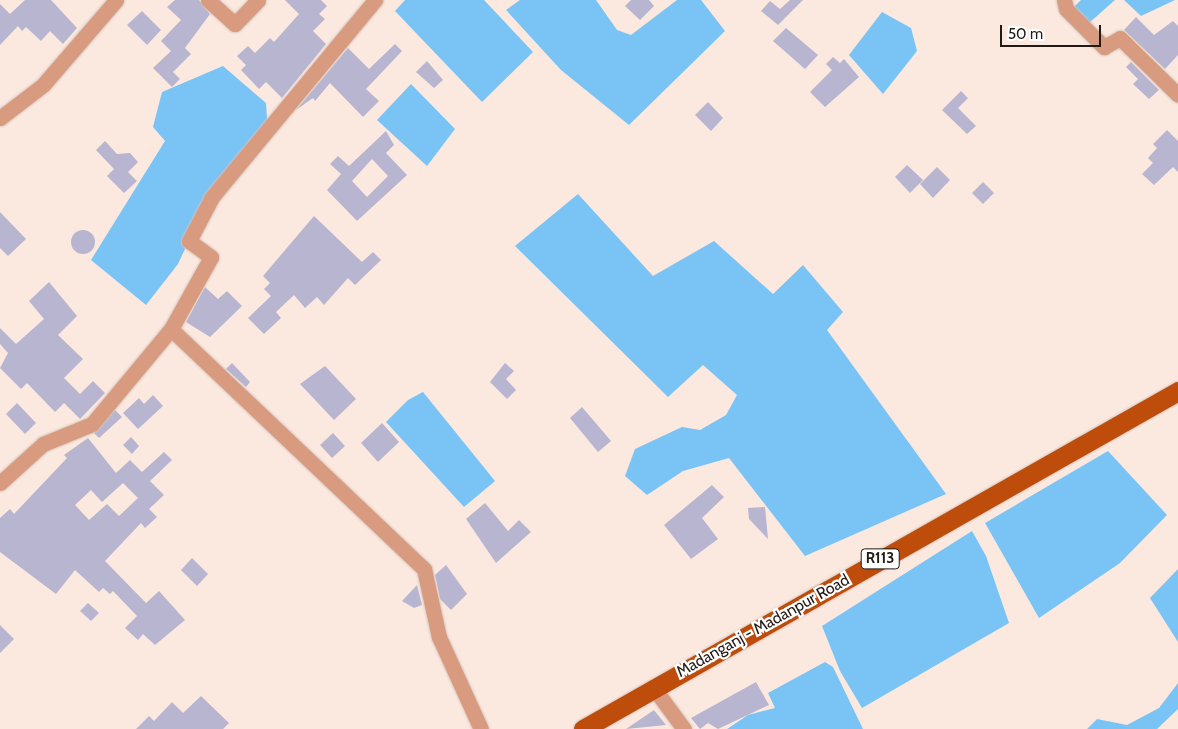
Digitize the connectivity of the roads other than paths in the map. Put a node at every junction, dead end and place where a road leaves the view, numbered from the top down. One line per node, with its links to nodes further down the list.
1 (116, 0): 7 (street)
2 (208, 0): 3 (street)
3 (258, 0)
4 (375, 0): 8 (street)
5 (1064, 0): 6 (street)
6 (1178, 95)
7 (0, 118)
8 (171, 329): 10 (street); 12 (street)
9 (1178, 391): 11 (main road, Madanganj - Madanpur Road / R113)
10 (0, 483)
11 (654, 687): 13 (main road, Madanganj - Madanpur Road / R113); 14 (street)
12 (482, 729)
13 (584, 729)
14 (684, 729)

